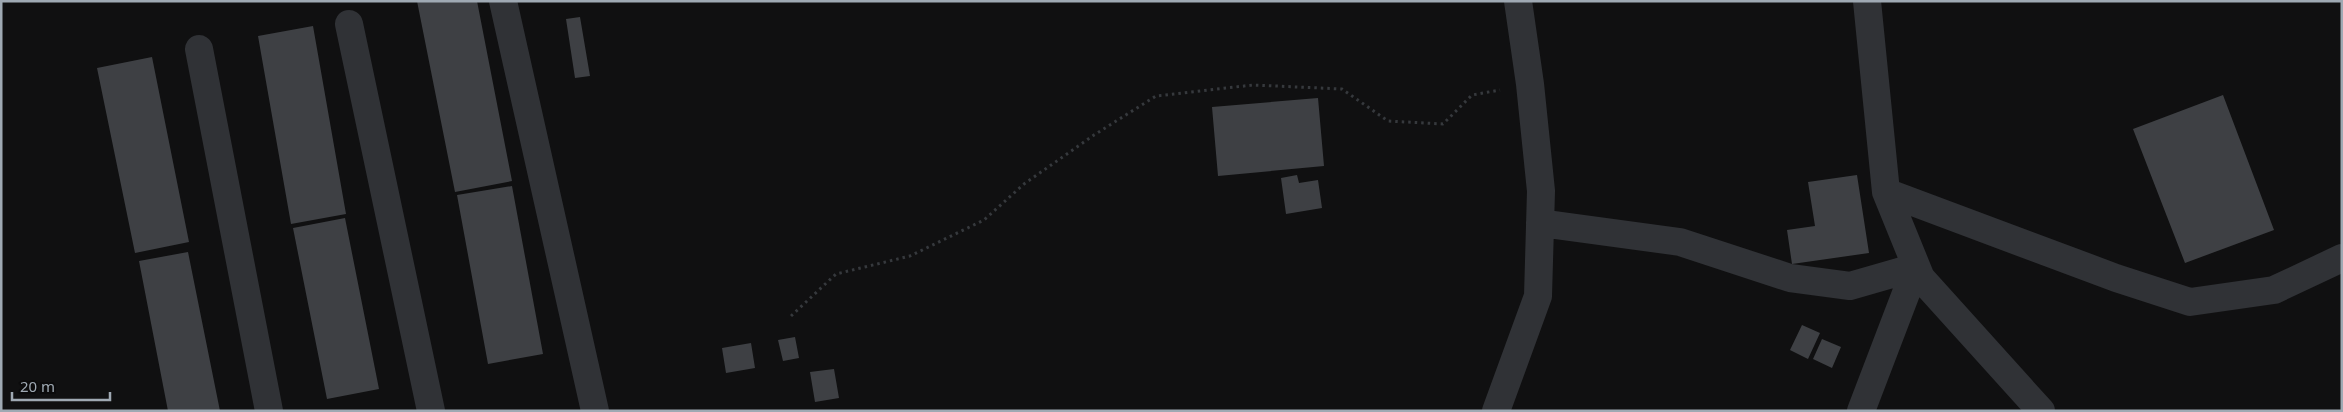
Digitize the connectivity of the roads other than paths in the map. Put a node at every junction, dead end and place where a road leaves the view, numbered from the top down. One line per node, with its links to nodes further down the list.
1 (503, 1): 12 (lane)
2 (1518, 1): 7 (lane)
3 (1867, 1): 6 (lane)
4 (349, 24): 11 (lane)
5 (199, 49): 10 (lane)
6 (1886, 192): 8 (lane); 9 (lane)
7 (1540, 223): 9 (lane); 13 (lane)
8 (2342, 258)
9 (1916, 267): 14 (lane); 15 (lane)
10 (269, 411)
11 (431, 411)
12 (595, 411)
13 (1496, 411)
14 (1861, 411)
15 (2040, 411)

